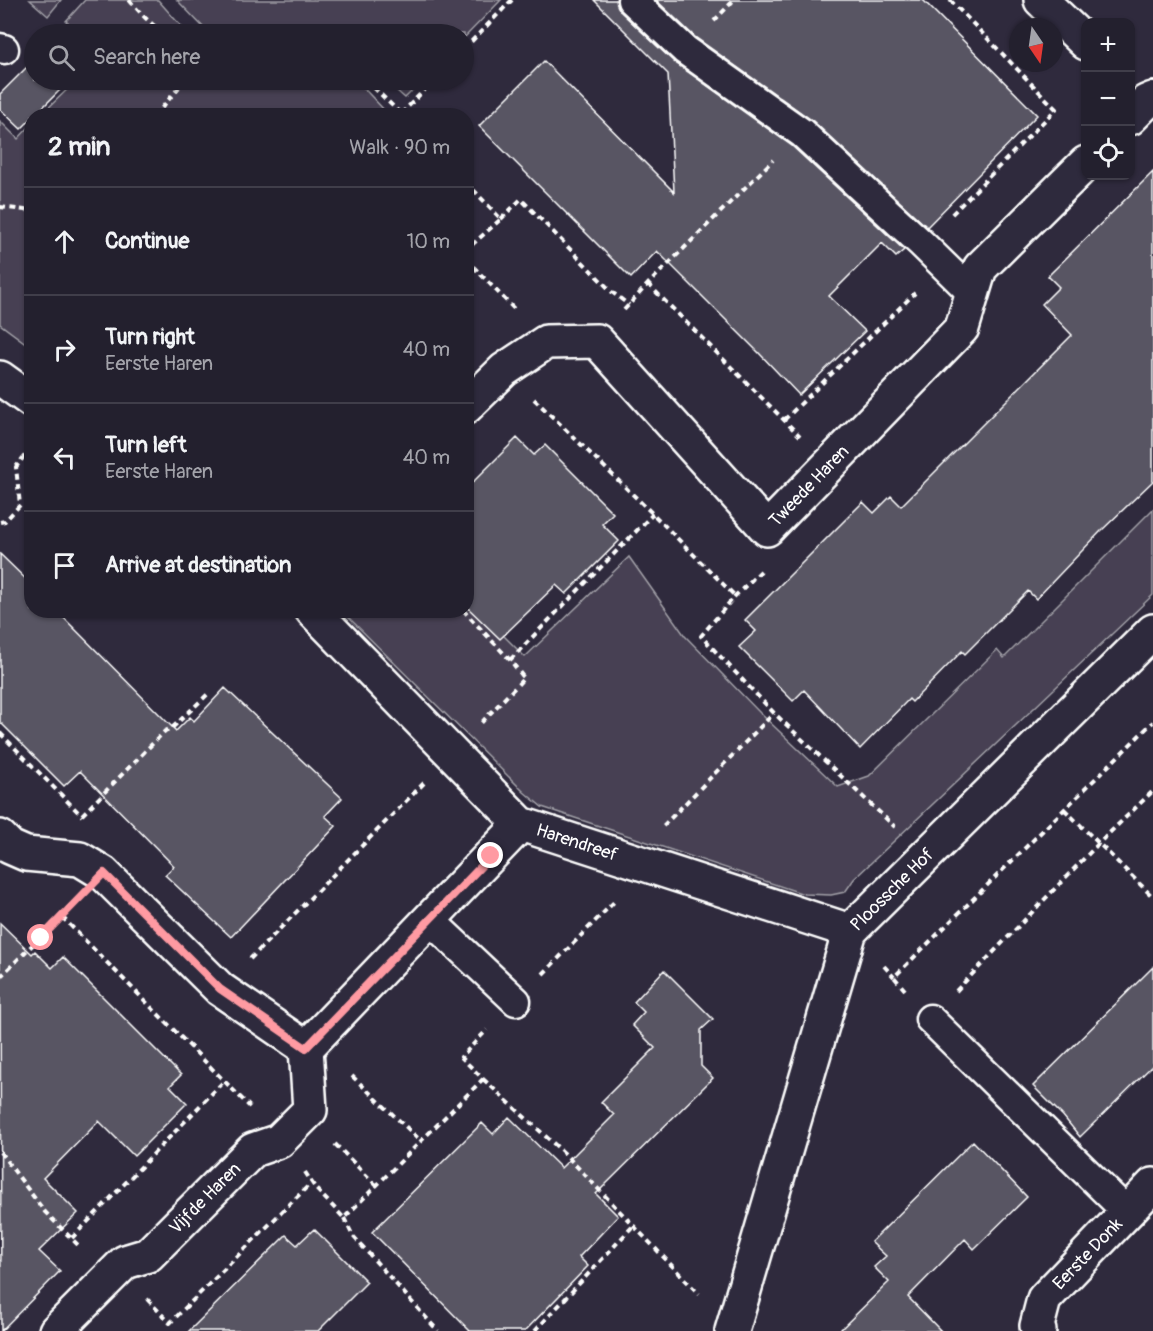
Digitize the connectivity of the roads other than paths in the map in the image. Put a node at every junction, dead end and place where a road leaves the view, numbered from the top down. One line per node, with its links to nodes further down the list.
1 (632, 0): 5 (lane)
2 (1041, 0): 3 (street)
3 (1081, 38)
4 (1081, 168): 5 (street, Tweede Haren)
5 (972, 293): 8 (street, Tweede Haren)
6 (0, 378): 7 (street)
7 (24, 395)
8 (474, 399)
9 (320, 618): 11 (street, Harendreef)
10 (1153, 631): 14 (street, Ploossche Hof)
11 (521, 824): 13 (street); 14 (street, Harendreef)
12 (0, 837): 17 (street)
13 (430, 920): 15 (lane); 17 (street)
14 (850, 931): 20 (street, Ploossche Hof)
15 (516, 1001)
16 (930, 1019): 19 (lane)
17 (309, 1044): 21 (street, Vijfde Haren)
18 (1153, 1185): 19 (street, Eerste Donk)
19 (1127, 1212): 22 (street, Eerste Donk)
20 (732, 1330)
21 (56, 1331)
22 (1039, 1331)

